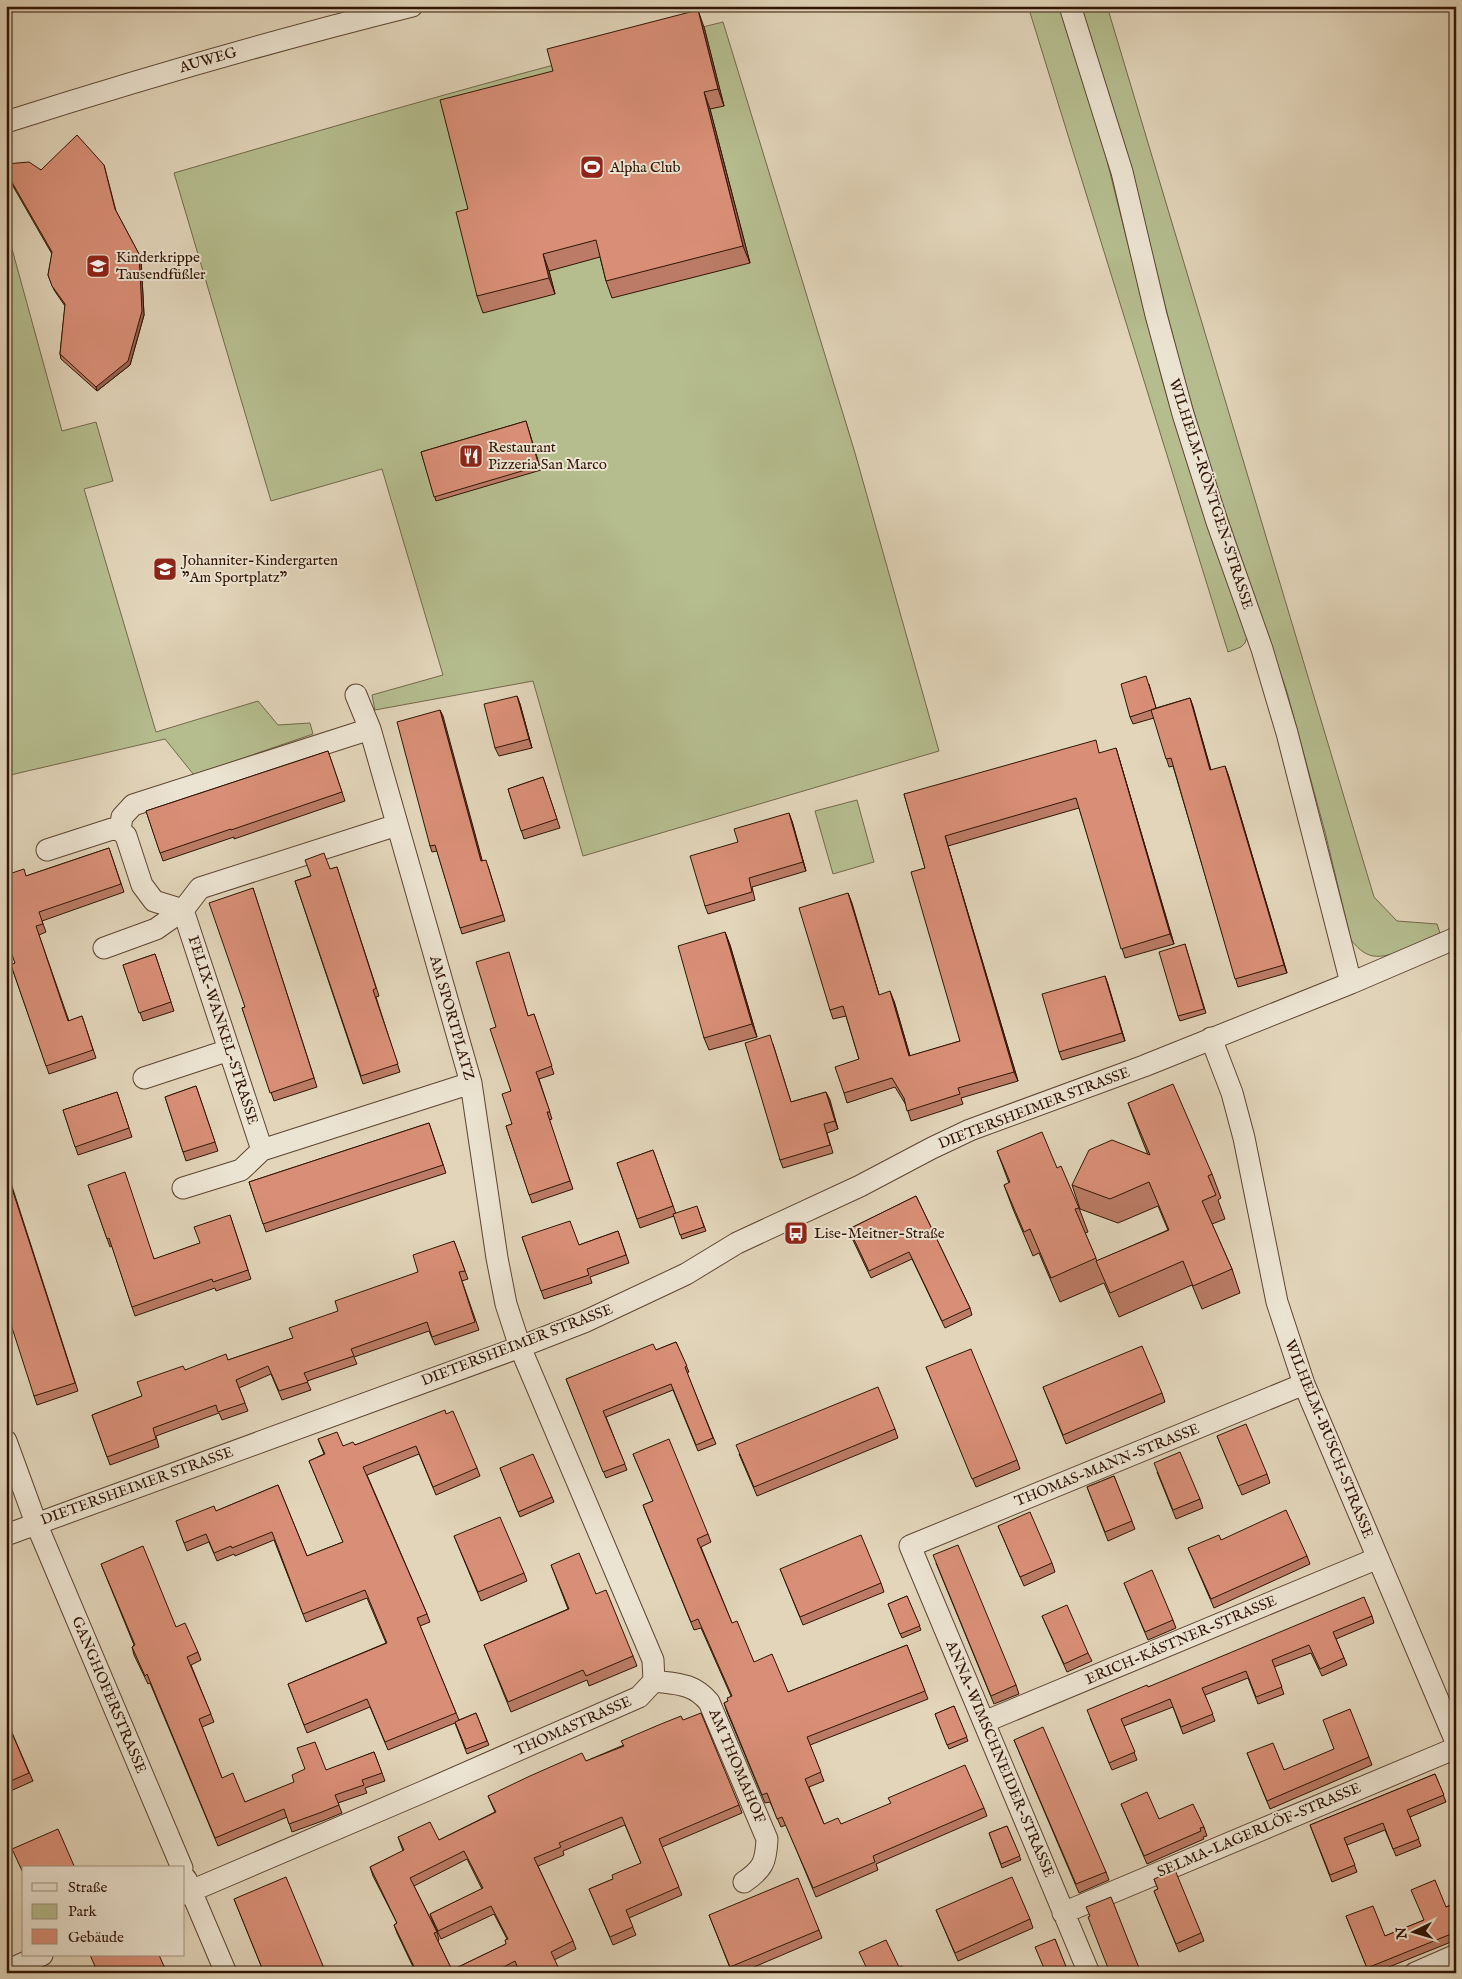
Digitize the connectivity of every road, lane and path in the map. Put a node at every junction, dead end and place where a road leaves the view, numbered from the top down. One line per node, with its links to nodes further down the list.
1 (412, 6): 3 (street, AUWEG)
2 (1070, 6): 12 (street, WILHELM-RÖNTGEN-STRASSE)
3 (6, 122)
4 (356, 695): 5 (street, AM SPORTPLATZ)
5 (370, 729): 6 (street, AM SPORTPLATZ); 7 (street)
6 (397, 825): 9 (street); 16 (street, AM SPORTPLATZ)
7 (120, 830): 8 (street); 9 (street)
8 (47, 850)
9 (183, 910): 11 (street); 14 (street, FELIX-WANKEL-STRASSE)
10 (1456, 938): 12 (street, DIETERSHEIMER STRASSE)
11 (104, 948)
12 (1351, 983): 13 (street, DIETERSHEIMER STRASSE)
13 (1211, 1038): 19 (street, DIETERSHEIMER STRASSE); 20 (street, WILHELM-BUSCH-STRASSE)
14 (229, 1050): 15 (street); 17 (street, FELIX-WANKEL-STRASSE)
15 (144, 1078)
16 (471, 1083): 17 (street); 19 (street, AM SPORTPLATZ)
17 (262, 1150): 18 (street)
18 (183, 1188)
19 (520, 1347): 22 (street, DIETERSHEIMER STRASSE); 26 (street)
20 (1304, 1384): 24 (street, THOMAS-MANN-STRASSE); 25 (street, WILHELM-BUSCH-STRASSE)
21 (6, 1441): 22 (street, GANGHOFERSTRASSE)
22 (36, 1523): 23 (street, DIETERSHEIMER STRASSE); 30 (street, GANGHOFERSTRASSE)
23 (6, 1535)
24 (910, 1546): 27 (street, ANNA-WIMSCHNEIDER-STRASSE)
25 (1378, 1558): 27 (street, ERICH-KÄSTNER-STRASSE); 28 (street, WILHELM-BUSCH-STRASSE)
26 (654, 1681): 31 (street, AM THOMAHOF); 32 (street, THOMASTRASSE)
27 (984, 1722): 33 (street, ANNA-WIMSCHNEIDER-STRASSE)
28 (1456, 1742)
29 (1456, 1748): 33 (street, SELMA-LAGERLÖF-STRASSE)
30 (181, 1866)
31 (744, 1882)
32 (186, 1886): 37 (street)
33 (1063, 1913): 38 (street, ANNA-WIMSCHNEIDER-STRASSE)
34 (1456, 1955): 39 (street)
35 (40, 1956): 36 (street)
36 (6, 1971)
37 (226, 1973)
38 (1088, 1973)
39 (1415, 1973)

